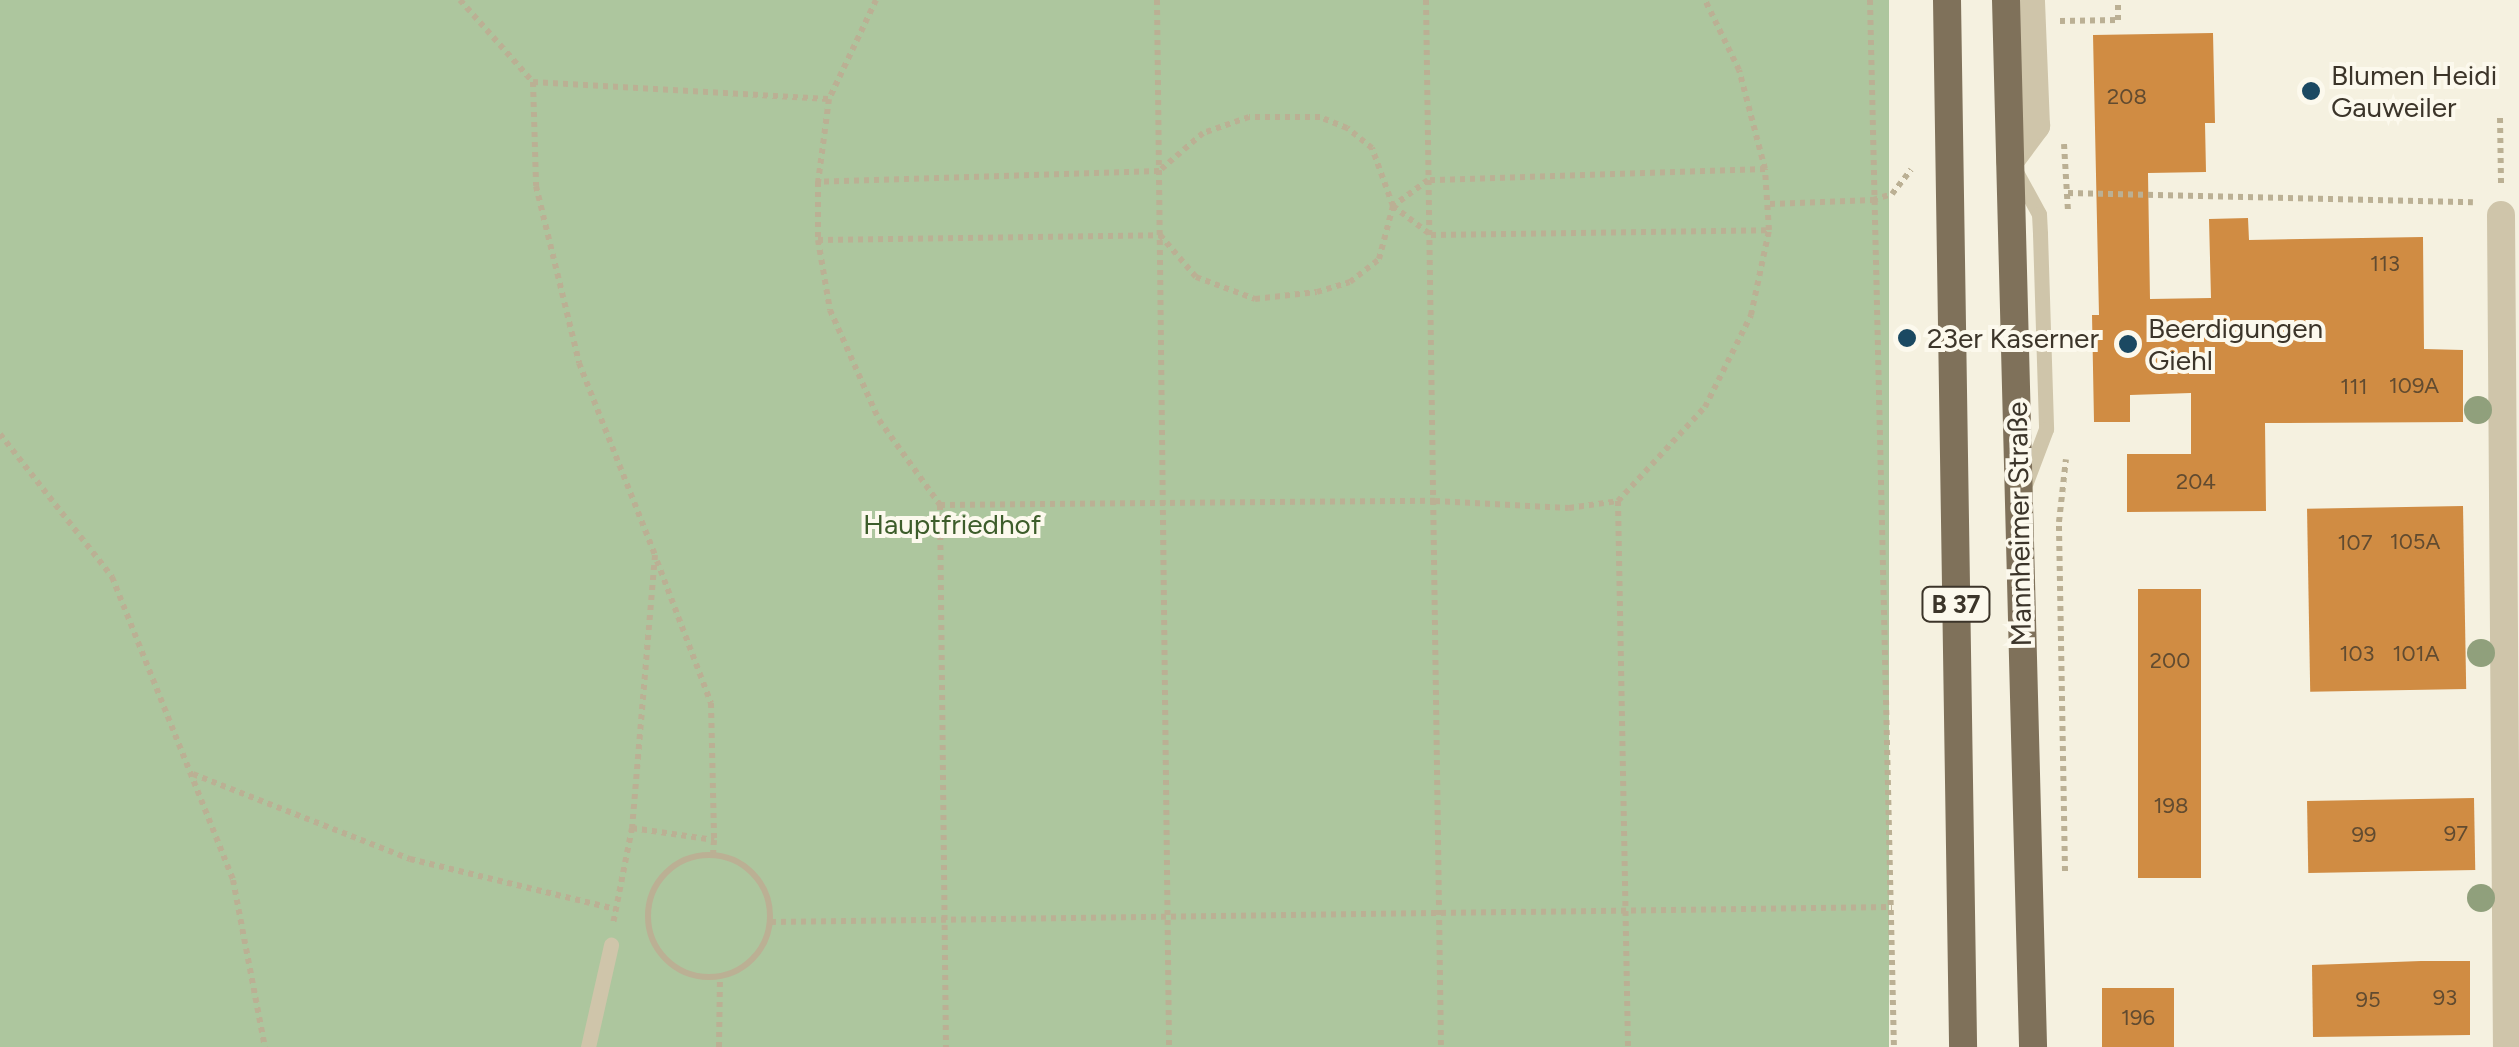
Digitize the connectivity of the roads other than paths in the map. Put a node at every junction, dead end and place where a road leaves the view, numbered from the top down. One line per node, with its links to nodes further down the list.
1 (1947, 0): 8 (main road, B 37)
2 (2006, 0): 4 (main road, Mannheimer Straße / B 37)
3 (2032, 0): 4 (street)
4 (2010, 161): 9 (main road, Mannheimer Straße / B 37)
5 (2501, 215): 10 (street)
6 (611, 945): 7 (lane)
7 (588, 1047)
8 (1962, 1047)
9 (2033, 1047)
10 (2507, 1047)

